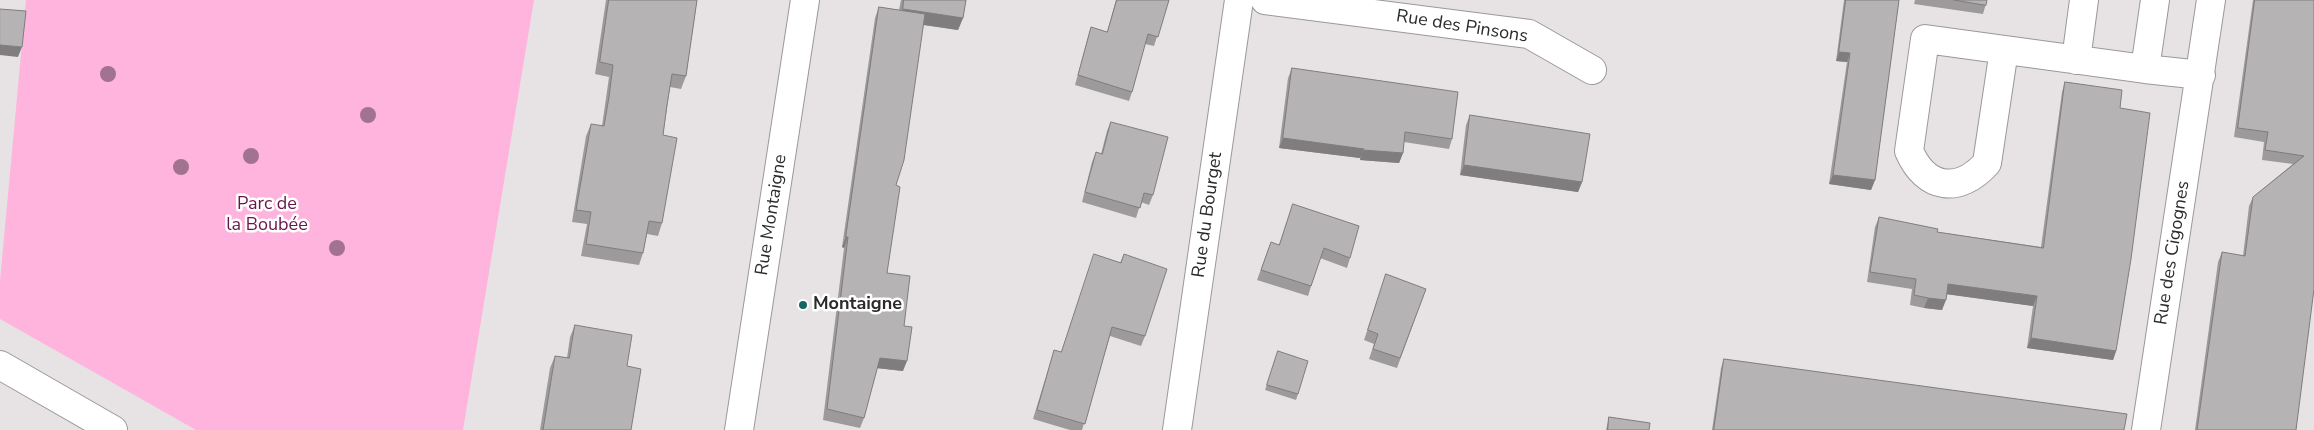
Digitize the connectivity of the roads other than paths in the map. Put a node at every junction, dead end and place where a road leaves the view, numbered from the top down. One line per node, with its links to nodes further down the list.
1 (805, 0): 14 (street, Rue Montaigne)
2 (1239, 0): 15 (street, Rue du Bourget)
3 (1265, 0): 10 (street, Rue des Pinsons)
4 (2084, 0): 8 (street)
5 (2155, 0): 9 (street)
6 (2211, 0): 11 (street, Rue des Cigognes)
7 (2004, 50): 7 (street); 8 (street)
8 (2076, 60): 9 (street)
9 (2145, 69): 11 (street)
10 (1592, 70)
11 (2200, 75): 16 (street, Rue des Cigognes)
12 (0, 365): 13 (street)
13 (113, 430)
14 (739, 430)
15 (1177, 430)
16 (2146, 430)

